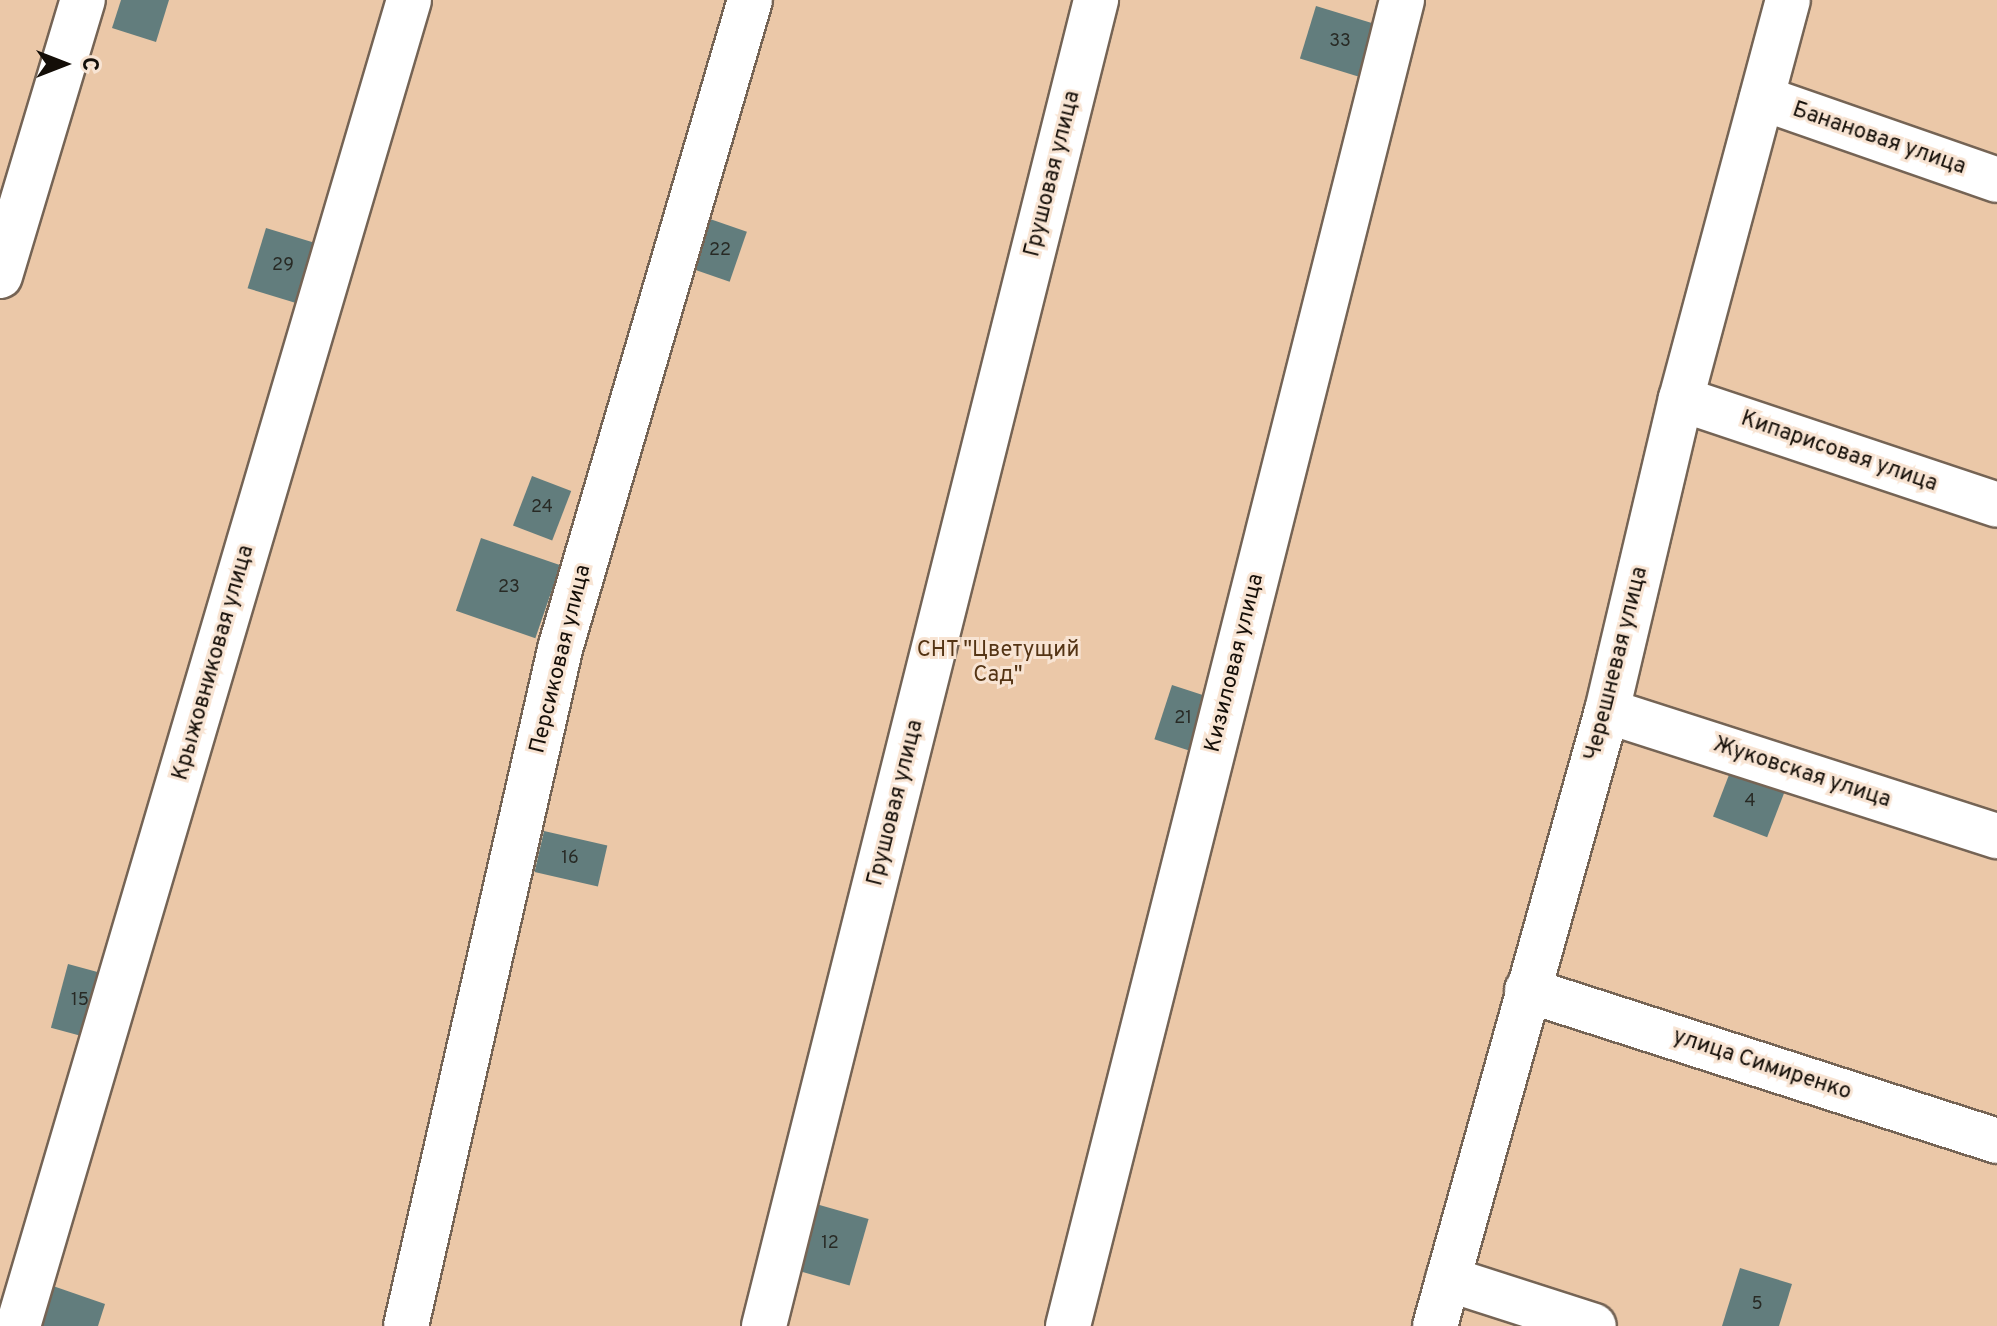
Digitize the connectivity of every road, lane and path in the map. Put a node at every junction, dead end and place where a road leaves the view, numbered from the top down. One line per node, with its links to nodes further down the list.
1 (83, 0): 9 (street)
2 (409, 0): 17 (street, Крыжовниковая улица)
3 (750, 0): 18 (street, Персиковая улица)
4 (1096, 0): 19 (street, Грушовая улица)
5 (1402, 0): 20 (street, Кизиловая улица)
6 (1788, 0): 7 (street, Черешневая улица)
7 (1762, 98): 8 (street, Банановая улица); 10 (street, Черешневая улица)
8 (1997, 180)
9 (0, 276)
10 (1681, 399): 11 (street, Кипарисовая улица); 12 (street, Черешневая улица)
11 (1997, 505)
12 (1607, 711): 13 (street, Жуковская улица); 14 (street, Черешневая улица)
13 (1997, 836)
14 (1527, 990): 15 (street, улица Симиренко); 16 (street, Черешневая улица)
15 (1997, 1141)
16 (1448, 1279): 21 (street, Черешневая улица); 22 (street)
17 (18, 1326)
18 (406, 1326)
19 (764, 1326)
20 (1068, 1326)
21 (1435, 1326)
22 (1594, 1326)

